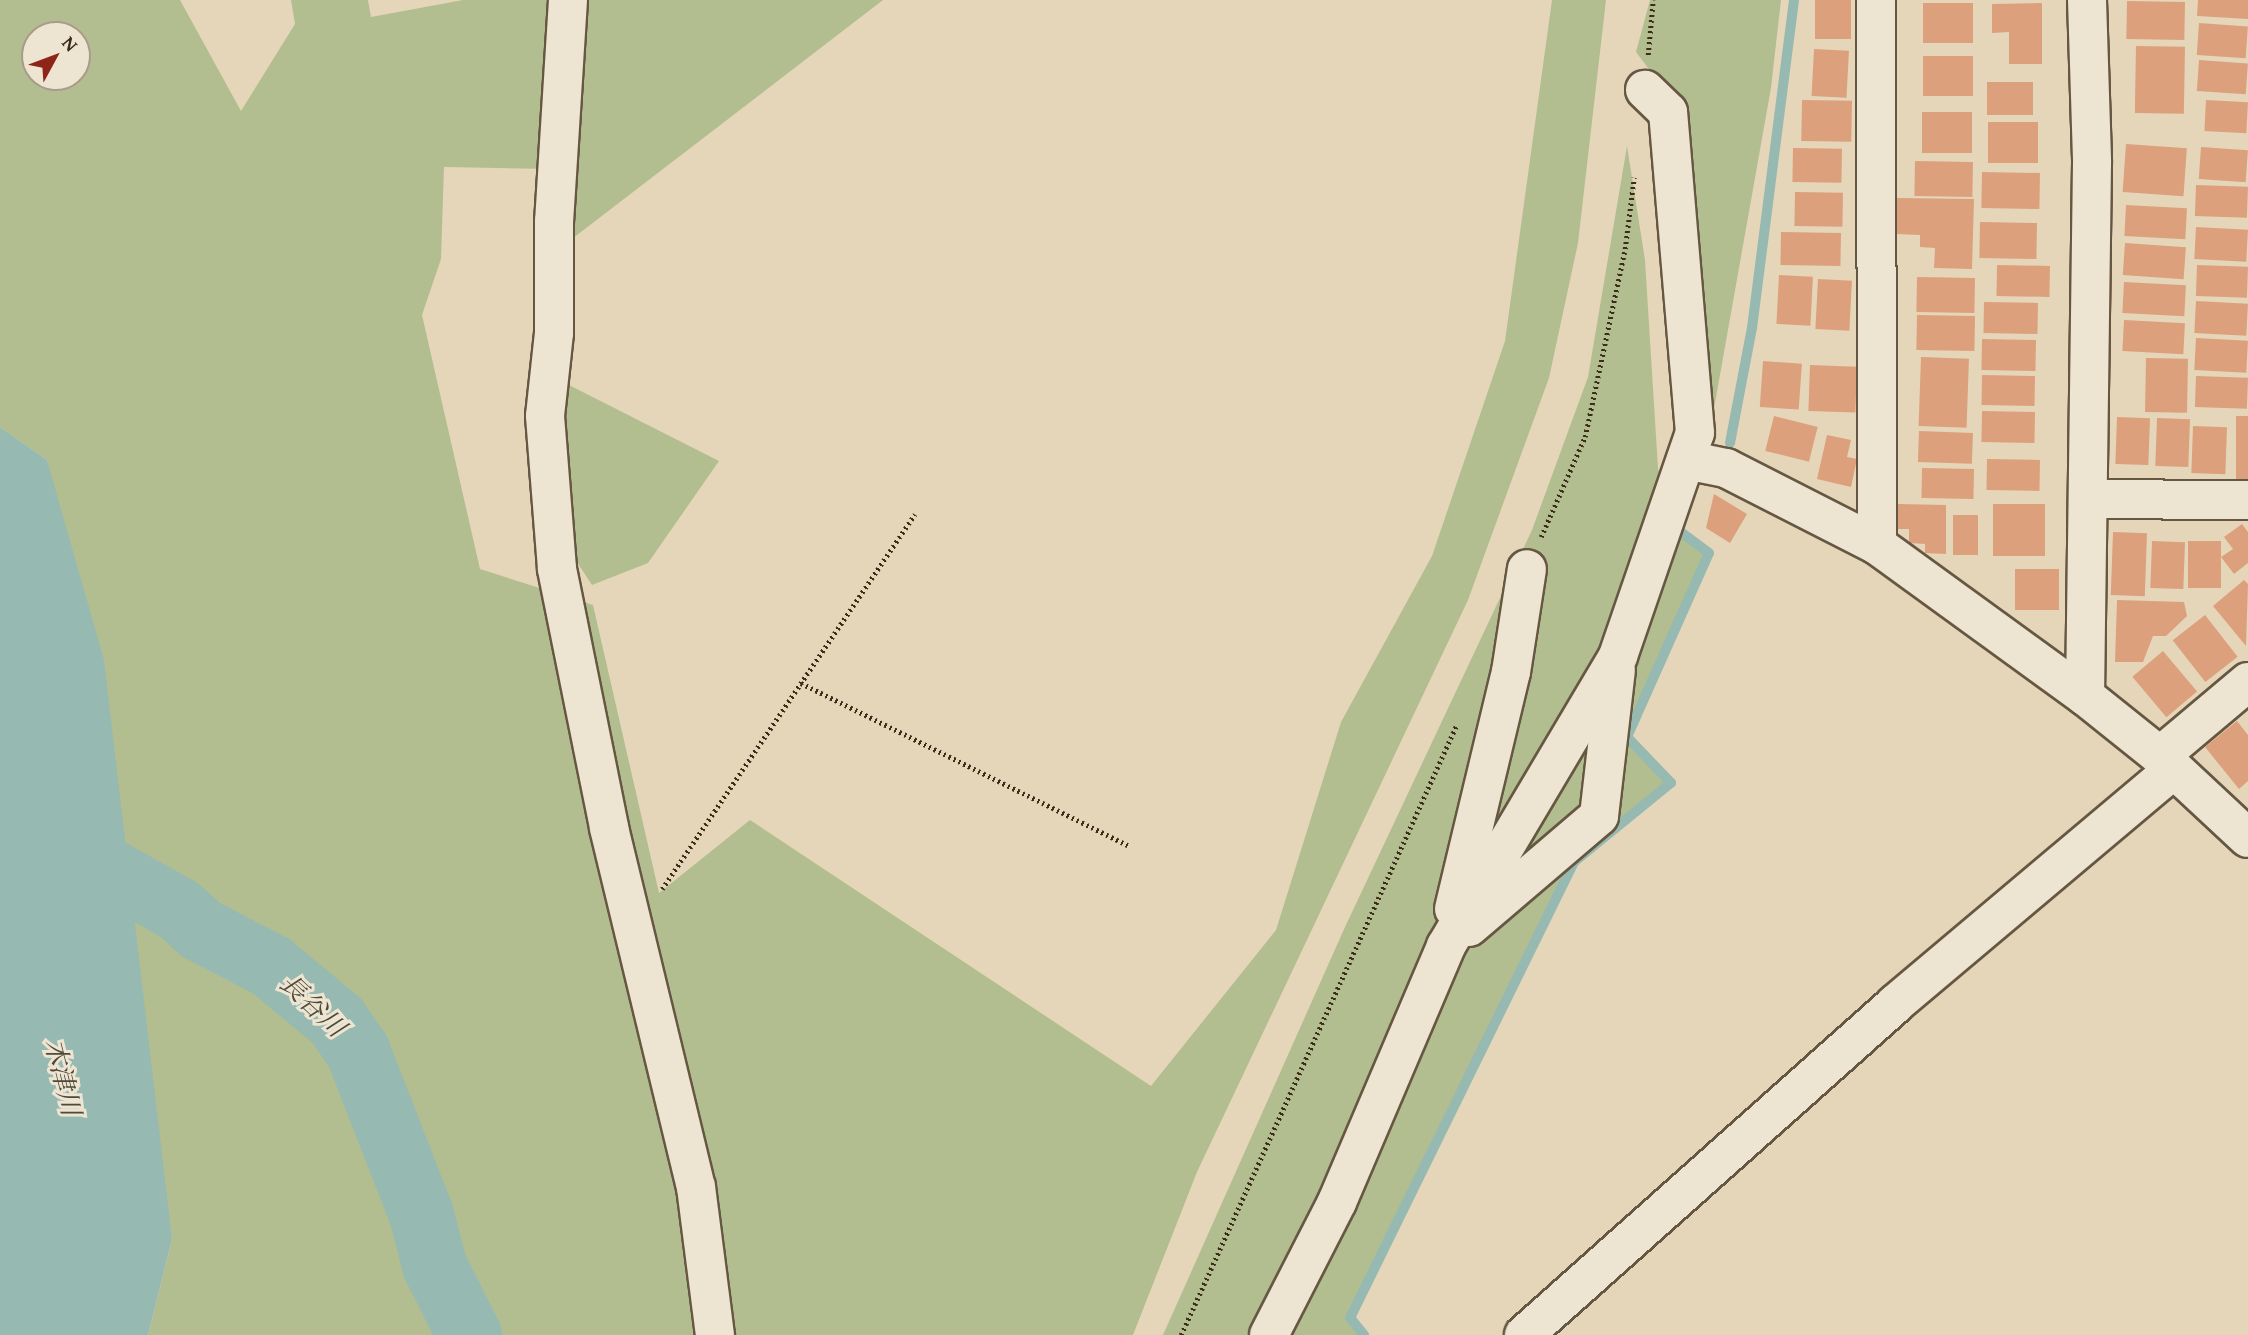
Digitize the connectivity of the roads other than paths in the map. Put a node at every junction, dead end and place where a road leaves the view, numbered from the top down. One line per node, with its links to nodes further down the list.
1 (568, 0): 16 (street)
2 (1876, 0): 8 (street)
3 (2087, 0): 6 (street)
4 (1645, 90): 5 (street)
5 (1686, 460): 8 (street); 10 (street)
6 (2090, 499): 7 (street); 12 (street)
7 (2248, 500)
8 (1877, 545): 12 (street)
9 (1527, 569): 15 (street)
10 (1618, 656): 15 (street); 15 (street)
11 (2248, 682): 13 (street)
12 (2085, 696): 13 (street)
13 (2167, 763): 14 (street); 18 (street)
14 (2248, 838)
15 (1446, 946): 17 (street)
16 (715, 1335)
17 (1269, 1335)
18 (1524, 1335)

